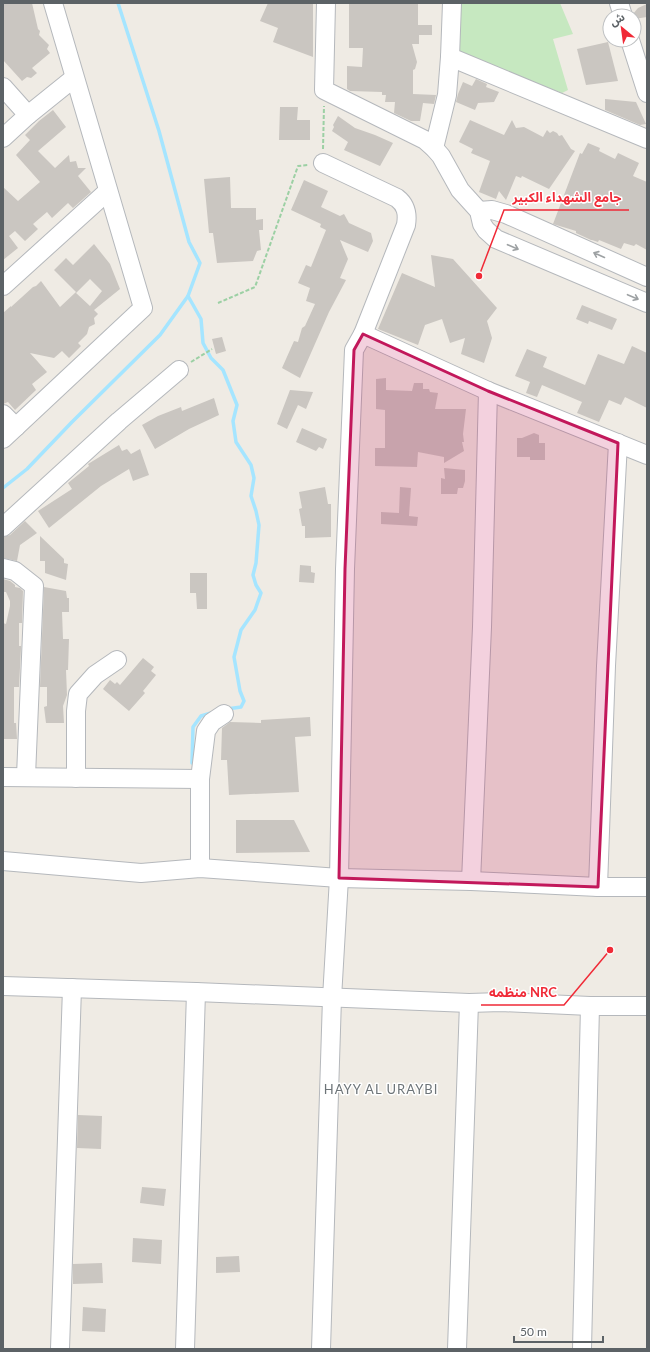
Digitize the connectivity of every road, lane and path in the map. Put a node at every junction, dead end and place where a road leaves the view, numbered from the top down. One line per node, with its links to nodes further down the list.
1 (53, 3): 6 (street)
2 (326, 3): 8 (street)
3 (452, 3): 5 (street)
4 (633, 48): 9 (street)
5 (450, 57): 12 (street); 13 (street)
6 (74, 78): 10 (street); 15 (street)
7 (3, 87): 10 (street)
8 (324, 90): 13 (street); 14 (path)
9 (647, 93)
10 (28, 115): 11 (street)
11 (3, 138)
12 (647, 139)
13 (434, 148): 16 (street)
14 (323, 163): 19 (path); 21 (street)
15 (108, 191): 18 (street); 27 (street)
16 (479, 211): 17 (street, one-way to 16); 20 (street, one-way to 20)
17 (647, 276)
18 (3, 286)
19 (218, 303)
20 (647, 303)
21 (363, 334): 25 (street); 40 (street)
22 (212, 348): 23 (path)
23 (194, 360)
24 (179, 370): 30 (street)
25 (488, 391): 28 (street); 41 (street)
26 (3, 414): 27 (street)
27 (9, 433)
28 (618, 443): 29 (street); 42 (street)
29 (647, 455)
30 (3, 527)
31 (3, 568): 35 (street)
32 (117, 660): 36 (street)
33 (224, 714): 37 (street)
34 (3, 776): 35 (street)
35 (26, 776): 36 (street)
36 (76, 778): 37 (street)
37 (200, 779): 39 (street)
38 (3, 862): 39 (street)
39 (200, 868): 40 (street)
40 (339, 878): 41 (street); 47 (street)
41 (471, 881): 42 (street)
42 (598, 887): 43 (street)
43 (647, 888)
44 (3, 986): 45 (street)
45 (72, 988): 46 (street); 51 (street)
46 (196, 992): 47 (street); 52 (street)
47 (332, 998): 48 (street); 53 (street)
48 (469, 1003): 49 (street); 54 (street)
49 (590, 1006): 50 (street); 55 (street)
50 (647, 1006)
51 (60, 1349)
52 (185, 1349)
53 (321, 1349)
54 (456, 1349)
55 (582, 1349)

